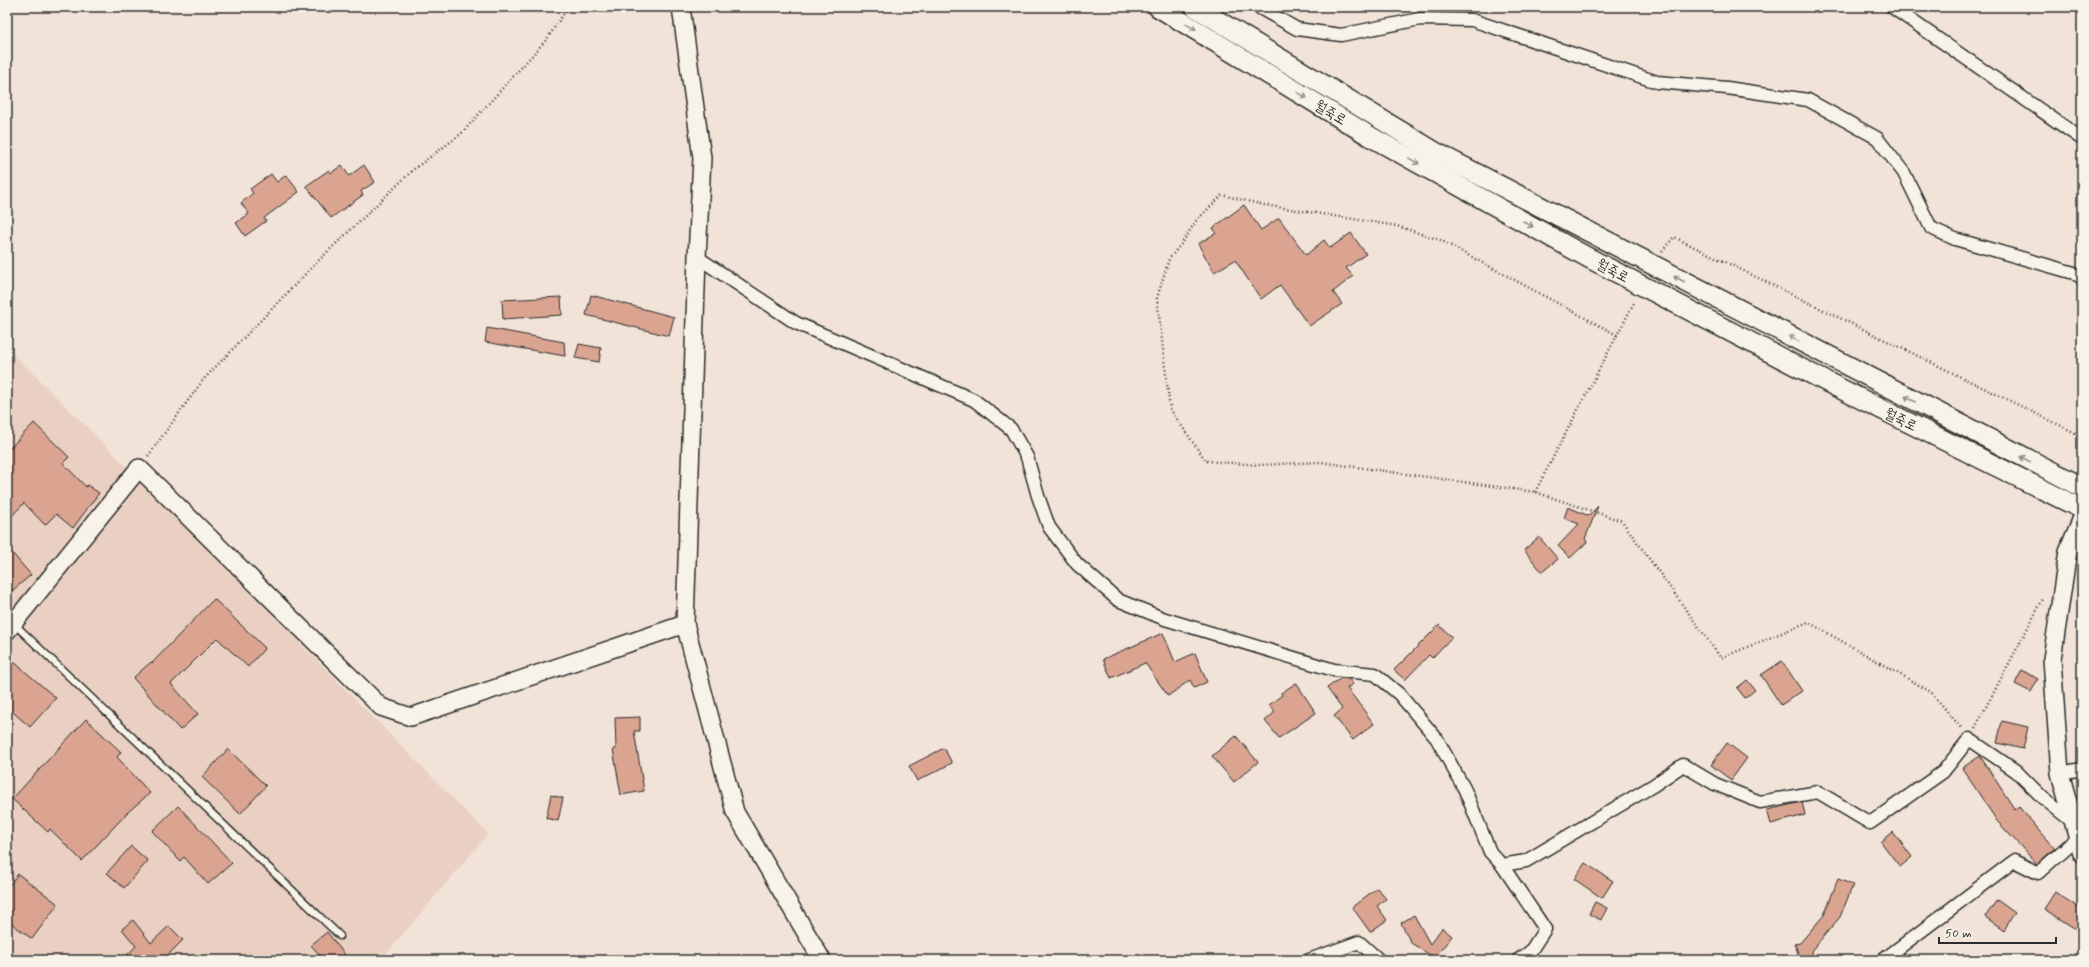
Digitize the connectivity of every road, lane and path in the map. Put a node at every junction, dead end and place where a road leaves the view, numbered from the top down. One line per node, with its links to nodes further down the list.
1 (568, 7): 14 (path)
2 (681, 7): 9 (street)
3 (1158, 7): 15 (main road, 월죽로, one-way to 15)
4 (1195, 7): 15 (main road, 월죽로, one-way to 4)
5 (1258, 7): 10 (street)
6 (1892, 7): 7 (street)
7 (2082, 138)
8 (1657, 256): 13 (path)
9 (697, 257): 22 (street); 28 (street)
10 (2082, 278)
11 (1637, 297): 12 (path)
12 (1617, 335): 17 (path); 17 (path)
13 (2082, 436)
14 (139, 468): 21 (street); 22 (street)
15 (2056, 486): 16 (main road); 18 (main road, 월죽로)
16 (2082, 487)
17 (1535, 492): 23 (path)
18 (2082, 509)
19 (2082, 518): 25 (street)
20 (2046, 592): 23 (path)
21 (9, 624): 29 (lane)
22 (685, 624): 30 (street)
23 (1970, 739): 26 (street); 28 (street)
24 (2082, 769): 25 (street)
25 (2060, 774): 26 (street)
26 (2073, 822): 27 (street)
27 (2079, 846): 34 (street)
28 (1502, 865): 33 (street)
29 (340, 936)
30 (822, 960)
31 (1309, 960): 32 (street)
32 (1378, 960)
33 (1518, 960)
34 (1883, 960)

